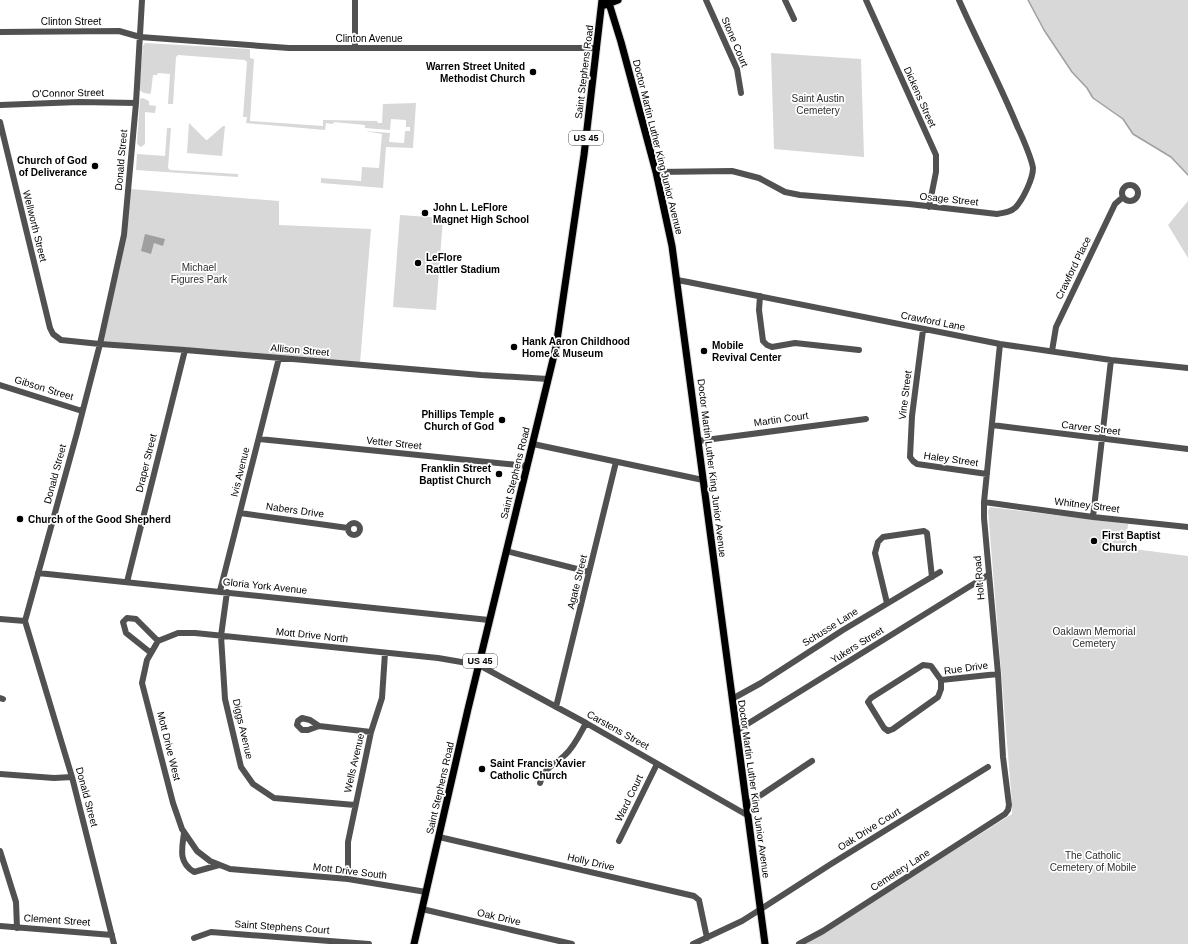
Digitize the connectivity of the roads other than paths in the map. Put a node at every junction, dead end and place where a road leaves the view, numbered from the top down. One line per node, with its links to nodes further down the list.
1 (142, 0): 12 (street, Donald Street)
2 (355, 0): 13 (street)
3 (618, 0): 8 (main road)
4 (706, 0): 15 (street, Stone Court)
5 (785, 0): 10 (street)
6 (866, 0): 21 (street, Dickens Street)
7 (959, 0): 21 (street, Osage Street)
8 (609, 2): 9 (main road); 19 (main road, Doctor Martin Luther King Junior Avenue)
9 (602, 3): 14 (main road, Saint Stephens Road / US 45)
10 (794, 19)
11 (0, 32): 12 (street, Clinton Street)
12 (140, 37): 13 (street, Clinton Avenue); 16 (street, Donald Street)
13 (355, 48): 14 (street, Clinton Avenue)
14 (597, 48): 34 (main road, Saint Stephens Road / US 45)
15 (741, 93)
16 (136, 103): 17 (street, O'Connor Street); 26 (street, Donald Street)
17 (0, 105)
18 (0, 122): 25 (street, Wellworth Street)
19 (656, 172): 21 (street, Osage Street); 22 (main road, Doctor Martin Luther King Junior Avenue)
20 (1123, 197): 30 (street, Crawford Place)
21 (929, 207)
22 (677, 280): 23 (street, Crawford Lane); 41 (main road, Doctor Martin Luther King Junior Avenue)
23 (760, 296): 24 (street, Crawford Lane); 29 (street)
24 (923, 330): 27 (street, Crawford Lane); 44 (street, Vine Street)
25 (53, 334): 26 (street, Allison Street)
26 (100, 344): 28 (street, Allison Street); 36 (street, Donald Street)
27 (1000, 344): 30 (street, Crawford Lane); 38 (street, Holt Road)
28 (185, 350): 31 (street, Allison Street); 60 (street, Draper Street)
29 (859, 350)
30 (1052, 351): 32 (street, Crawford Lane)
31 (279, 358): 34 (street, Allison Street); 39 (street, Ivis Avenue)
32 (1111, 360): 33 (street, Crawford Lane); 40 (street)
33 (1188, 368)
34 (548, 379): 42 (main road, Saint Stephens Road / US 45)
35 (0, 385): 36 (street, Gibson Street)
36 (82, 411): 57 (street, Donald Street)
37 (866, 419): 41 (street, Martin Court)
38 (992, 426): 40 (street, Carver Street); 47 (street, Holt Road)
39 (259, 439): 46 (street, Vetter Street); 50 (street, Ivis Avenue)
40 (1102, 439): 43 (street, Carver Street); 51 (street)
41 (698, 441): 48 (main road, Doctor Martin Luther King Junior Avenue)
42 (532, 444): 45 (street); 46 (main road, Saint Stephens Road / US 45)
43 (1188, 449)
44 (913, 461): 47 (street, Haley Street)
45 (616, 462): 48 (street); 55 (street, Agate Street)
46 (527, 466): 54 (main road, Saint Stephens Road / US 45)
47 (987, 474): 49 (street, Holt Road)
48 (703, 480): 73 (main road, Doctor Martin Luther King Junior Avenue)
49 (984, 502): 51 (street, Whitney Street); 58 (street, Holt Road)
50 (240, 513): 53 (street, Nabers Drive); 61 (street, Ivis Avenue)
51 (1093, 516): 52 (street, Whitney Street)
52 (1188, 527)
53 (348, 528)
54 (506, 551): 55 (street); 64 (main road, Saint Stephens Road / US 45)
55 (589, 572): 74 (street, Agate Street)
56 (940, 572): 59 (street, Schusse Lane)
57 (38, 573): 60 (street, Gloria York Avenue); 65 (street, Donald Street)
58 (988, 575): 71 (street, Holt Road); 77 (street, Yukers Street)
59 (932, 578): 62 (street, Schusse Lane); 62 (street)
60 (127, 582): 61 (street, Gloria York Avenue)
61 (224, 592): 64 (street, Gloria York Avenue); 66 (street, Diggs Avenue)
62 (887, 604): 73 (street, Schusse Lane)
63 (0, 619): 65 (street)
64 (489, 620): 70 (main road, Saint Stephens Road / US 45)
65 (25, 621): 83 (street, Donald Street)
66 (221, 636): 67 (street, Mott Drive North); 69 (street, Mott Drive North); 85 (street, Diggs Avenue)
67 (158, 641): 68 (street); 68 (street)
68 (151, 653): 89 (street, Mott Drive West)
69 (385, 653): 70 (street, Mott Drive North); 78 (street, Wells Avenue)
70 (479, 665): 74 (street, Carstens Street); 90 (main road, Saint Stephens Road / US 45)
71 (998, 674): 72 (street, Rue Drive); 87 (street, Holt Road)
72 (941, 680): 72 (street, Rue Drive)
73 (732, 699): 77 (main road, Doctor Martin Luther King Junior Avenue)
74 (556, 707): 75 (street, Carstens Street)
75 (586, 724): 80 (street, Carstens Street); 84 (street)
76 (319, 726): 78 (street)
77 (736, 731): 86 (main road, Doctor Martin Luther King Junior Avenue)
78 (371, 732): 85 (street, Wells Avenue)
79 (812, 761): 86 (street)
80 (657, 764): 88 (street, Carstens Street); 91 (street, Ward Court)
81 (988, 766): 98 (street, Oak Drive Court)
82 (0, 774): 83 (street)
83 (72, 777): 101 (street, Donald Street)
84 (540, 783)
85 (355, 805): 95 (street, Wells Avenue)
86 (746, 805): 88 (main road, Doctor Martin Luther King Junior Avenue)
87 (1008, 810): 110 (street, Cemetery Lane)
88 (747, 815): 98 (main road, Doctor Martin Luther King Junior Avenue)
89 (184, 833): 93 (street, Mott Drive West); 93 (street)
90 (439, 837): 96 (main road, Saint Stephens Road / US 45); 103 (street, Holly Drive)
91 (619, 841)
92 (0, 851): 100 (street)
93 (219, 864): 94 (street, Mott Drive West)
94 (270, 873): 95 (street, Mott Drive South)
95 (348, 879): 96 (street, Mott Drive South)
96 (426, 892): 97 (main road, Saint Stephens Road / US 45)
97 (422, 909): 106 (main road, Saint Stephens Road / US 45); 107 (street, Oak Drive)
98 (761, 909): 103 (street); 109 (main road, Doctor Martin Luther King Junior Avenue)
99 (0, 926): 100 (street, Clement Street)
100 (17, 928): 101 (street, Clement Street)
101 (112, 935): 104 (street, Donald Street)
102 (194, 938): 105 (street, Saint Stephens Court)
103 (707, 938): 108 (street)
104 (114, 944)
105 (369, 944)
106 (414, 944)
107 (572, 944)
108 (693, 944)
109 (765, 944)
110 (800, 944)

